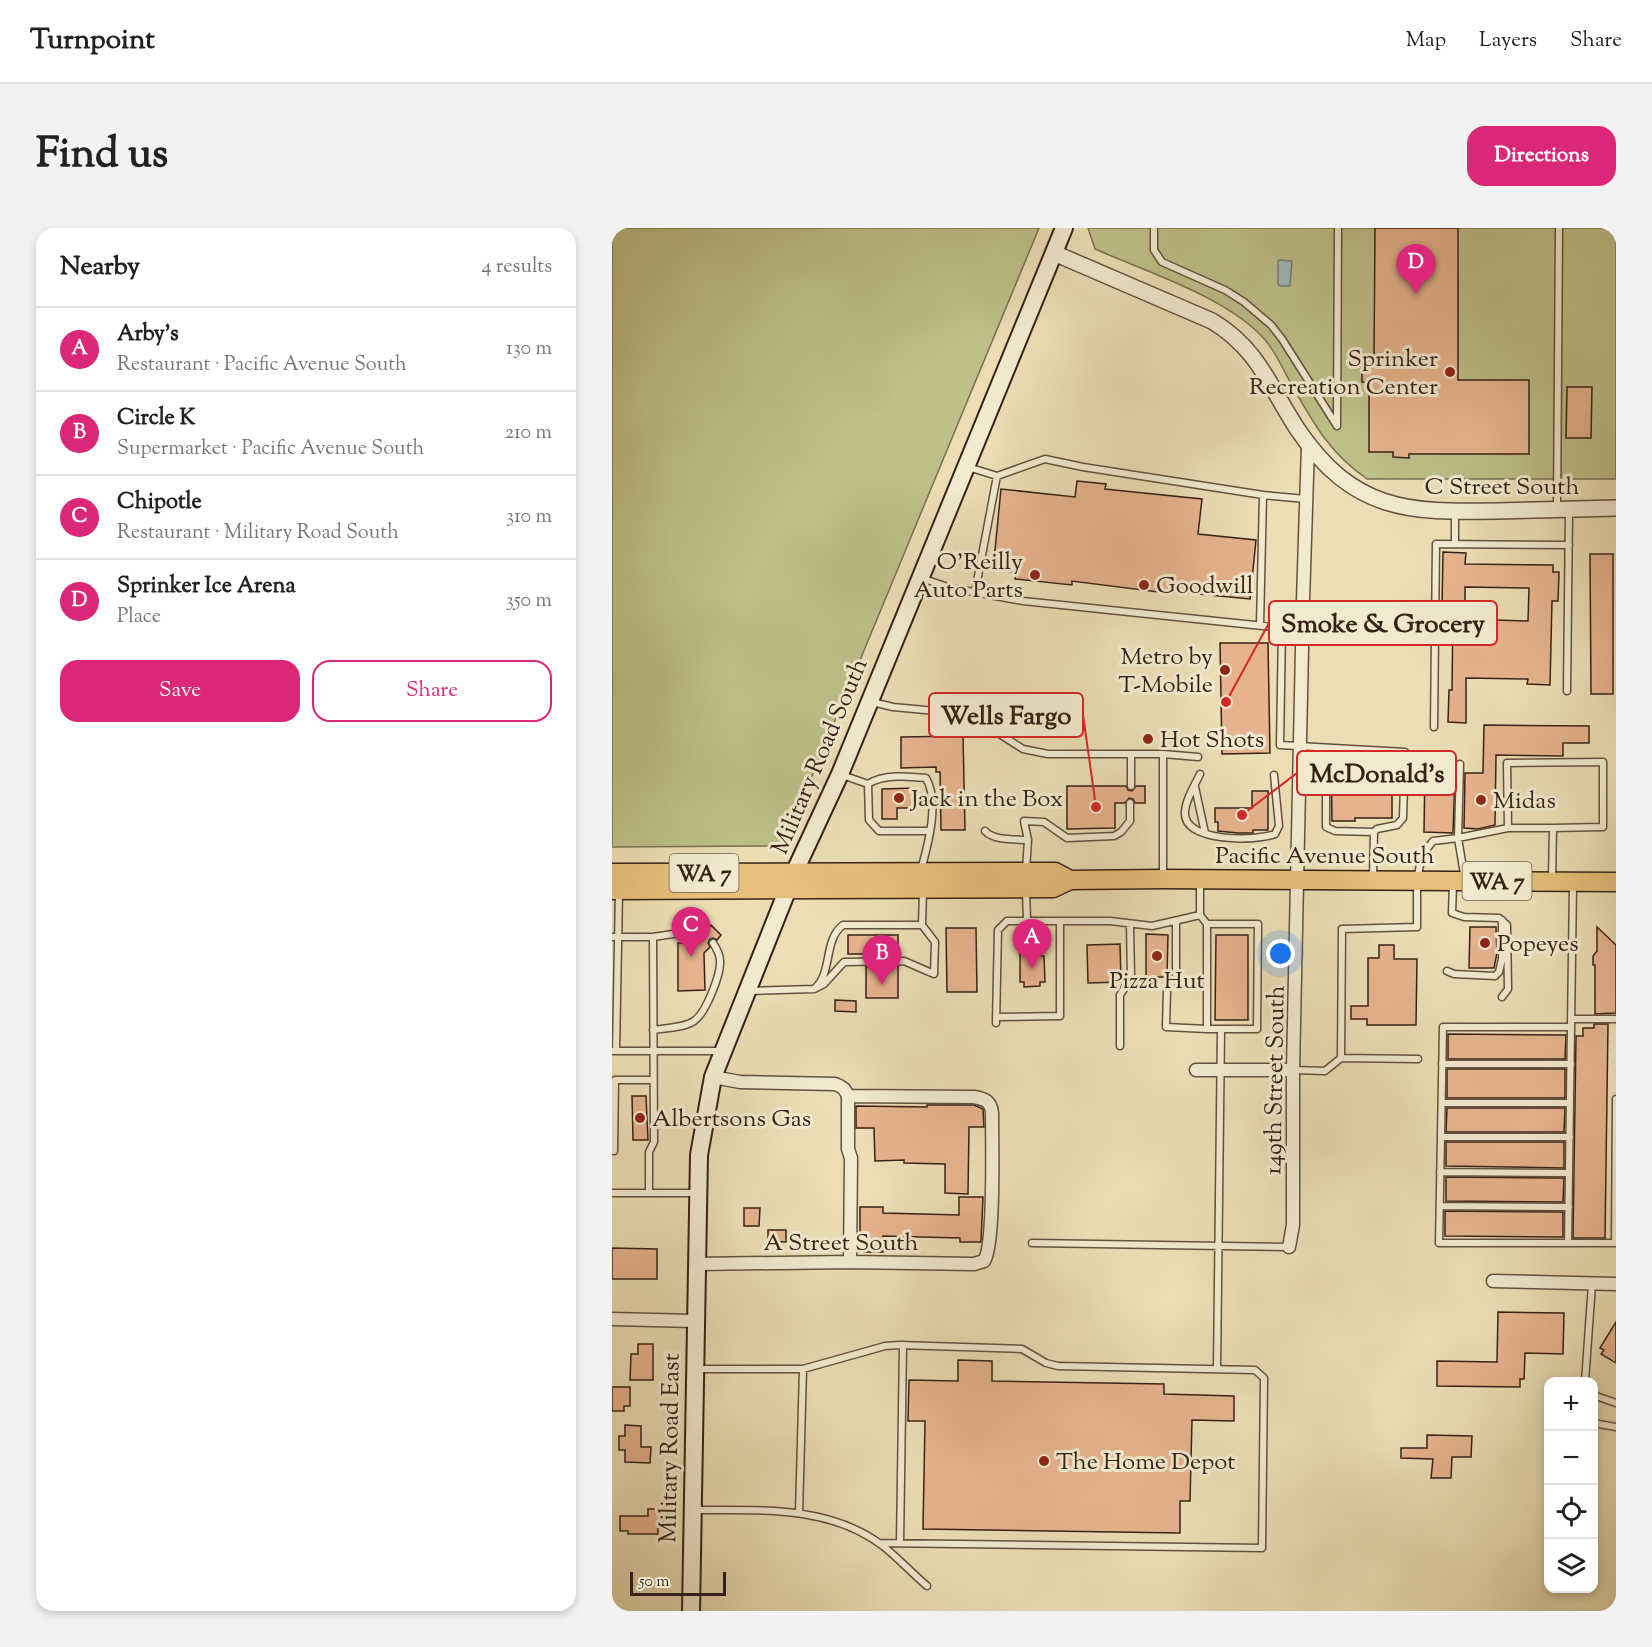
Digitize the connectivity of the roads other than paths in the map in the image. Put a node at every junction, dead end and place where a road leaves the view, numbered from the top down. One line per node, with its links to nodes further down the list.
1 (1064, 228): 5 (main road, Military Road South)
2 (1154, 228): 3 (lane)
3 (1338, 228)
4 (1559, 228): 12 (lane)
5 (1054, 253): 6 (street, C Street South); 7 (main road, Military Road South)
6 (1308, 445): 10 (street, 149th Street South); 13 (street, C Street South)
7 (965, 466): 8 (lane); 16 (main road, Military Road South)
8 (997, 476): 9 (lane); 17 (lane)
9 (1263, 495): 10 (lane); 18 (lane)
10 (1306, 499): 20 (street, 149th Street South)
11 (1616, 508): 12 (street, C Street South)
12 (1563, 509): 13 (street, C Street South); 15 (lane)
13 (1455, 512): 14 (lane)
14 (1455, 544): 15 (lane); 23 (lane)
15 (1569, 545): 21 (lane)
16 (920, 577): 17 (lane); 22 (main road, Military Road South)
17 (975, 592): 18 (lane)
18 (1260, 625): 19 (lane)
19 (1282, 628): 20 (lane); 24 (lane)
20 (1302, 630): 24 (street, 149th Street South)
21 (1567, 691)
22 (869, 701): 26 (lane); 30 (main road, Military Road South)
23 (1434, 727)
24 (1300, 746): 25 (lane); 47 (street, 149th Street South)
25 (1326, 748): 41 (lane); 41 (lane)
26 (1131, 754): 27 (lane); 34 (lane)
27 (1163, 754): 28 (lane); 48 (lane)
28 (1198, 757)
29 (1460, 765): 43 (lane)
30 (840, 774): 33 (lane); 45 (main road, Military Road South)
31 (1200, 774): 35 (lane)
32 (1274, 775): 42 (lane)
33 (867, 784): 39 (lane); 39 (lane)
34 (1131, 786)
35 (1194, 786): 42 (lane); 42 (lane)
36 (1131, 803): 44 (lane)
37 (1508, 828): 38 (lane); 38 (lane); 43 (lane)
38 (1552, 828): 55 (lane)
39 (930, 831): 51 (lane)
40 (985, 831): 44 (lane)
41 (1374, 832): 50 (lane)
42 (1205, 833)
43 (1458, 838): 53 (lane); 54 (lane)
44 (1028, 840): 52 (lane)
45 (795, 871): 46 (main road, Pacific Avenue South / WA 7); 51 (main road, Pacific Avenue South / WA 7); 58 (main road, Military Road South)
46 (612, 873)
47 (1298, 878): 49 (main road, Pacific Avenue South / WA 7); 50 (main road, Pacific Avenue South / WA 7); 92 (street, 149th Street South)
48 (1163, 879): 49 (main road, Pacific Avenue South / WA 7); 52 (main road, Pacific Avenue South / WA 7)
49 (1200, 879): 60 (lane)
50 (1373, 879): 53 (main road, Pacific Avenue South / WA 7)
51 (922, 880): 52 (main road, Pacific Avenue South / WA 7); 58 (main road, Pacific Avenue South / WA 7); 67 (lane)
52 (1026, 880): 62 (lane)
53 (1417, 880): 54 (main road, Pacific Avenue South / WA 7); 86 (lane)
54 (1460, 881): 55 (main road, Pacific Avenue South / WA 7); 61 (lane)
55 (1552, 882): 56 (main road, Pacific Avenue South / WA 7)
56 (1573, 882): 57 (main road, Pacific Avenue South / WA 7); 76 (lane)
57 (1616, 882)
58 (789, 889): 59 (main road, Pacific Avenue South / WA 7); 74 (main road, Military Road South)
59 (616, 890): 69 (lane)
60 (1200, 915): 64 (lane); 66 (lane)
61 (1502, 920): 72 (lane); 75 (lane)
62 (1027, 921): 63 (lane); 63 (lane)
63 (1060, 921): 65 (lane)
64 (1176, 921): 65 (lane); 79 (lane)
65 (1130, 924): 82 (lane)
66 (1207, 924): 79 (lane); 80 (lane)
67 (922, 925): 73 (lane); 73 (lane)
68 (702, 934): 70 (lane)
69 (615, 937): 70 (lane); 83 (lane)
70 (653, 937): 81 (lane)
71 (713, 943): 81 (lane)
72 (1447, 971)
73 (814, 989): 74 (lane)
74 (748, 991): 85 (main road, Military Road South)
75 (1502, 997)
76 (1571, 1019): 77 (lane); 78 (lane)
77 (1616, 1019)
78 (1571, 1028): 88 (lane); 89 (lane)
79 (1206, 1029): 80 (lane)
80 (1221, 1029): 91 (lane)
81 (653, 1030): 84 (lane)
82 (1120, 1047)
83 (614, 1051): 84 (lane)
84 (652, 1051): 85 (lane); 94 (lane)
85 (722, 1051): 93 (main road, Military Road South)
86 (1341, 1058): 87 (lane); 92 (lane)
87 (1418, 1059)
88 (1442, 1064): 89 (lane); 97 (lane)
89 (1571, 1064): 98 (lane)
90 (1196, 1070): 91 (street)
91 (1220, 1070): 92 (street); 111 (lane)
92 (1293, 1070): 112 (street, 149th Street South)
93 (713, 1077): 95 (street); 106 (main road, Military Road South)
94 (653, 1080): 101 (lane); 105 (lane)
95 (848, 1096): 113 (street); 113 (street, A Street South)
96 (1616, 1099): 110 (lane)
97 (1442, 1103): 98 (lane); 99 (lane)
98 (1570, 1103): 100 (lane)
99 (1441, 1137): 100 (lane); 102 (lane)
100 (1570, 1137): 103 (lane)
101 (614, 1151)
102 (1440, 1172): 103 (lane); 107 (lane)
103 (1569, 1173): 108 (lane)
104 (612, 1193): 105 (lane)
105 (649, 1193): 106 (lane)
106 (698, 1193): 114 (main road, Military Road South)
107 (1440, 1206): 108 (lane); 110 (lane)
108 (1569, 1207): 110 (lane)
109 (1032, 1243): 111 (lane)
110 (1568, 1243)
111 (1217, 1246): 112 (lane); 123 (lane)
112 (1289, 1247)
113 (850, 1262): 114 (street, A Street South)
114 (697, 1264): 119 (main road, Military Road South)
115 (1494, 1281): 116 (street)
116 (1592, 1284): 117 (street); 124 (lane)
117 (1616, 1284)
118 (612, 1319): 119 (street)
119 (695, 1321): 121 (main road, Military Road East)
120 (903, 1345): 122 (lane); 123 (lane); 132 (lane)
121 (695, 1369): 122 (lane); 129 (main road, Military Road East)
122 (803, 1369): 130 (lane)
123 (1216, 1369): 132 (lane)
124 (1585, 1377)
125 (1598, 1397): 126 (lane)
126 (1616, 1403)
127 (1598, 1424): 128 (lane)
128 (1616, 1427)
129 (692, 1510): 130 (lane); 134 (main road, Military Road East)
130 (799, 1513): 131 (lane)
131 (879, 1543): 132 (lane); 133 (lane)
132 (900, 1544)
133 (927, 1586)
134 (690, 1611)

